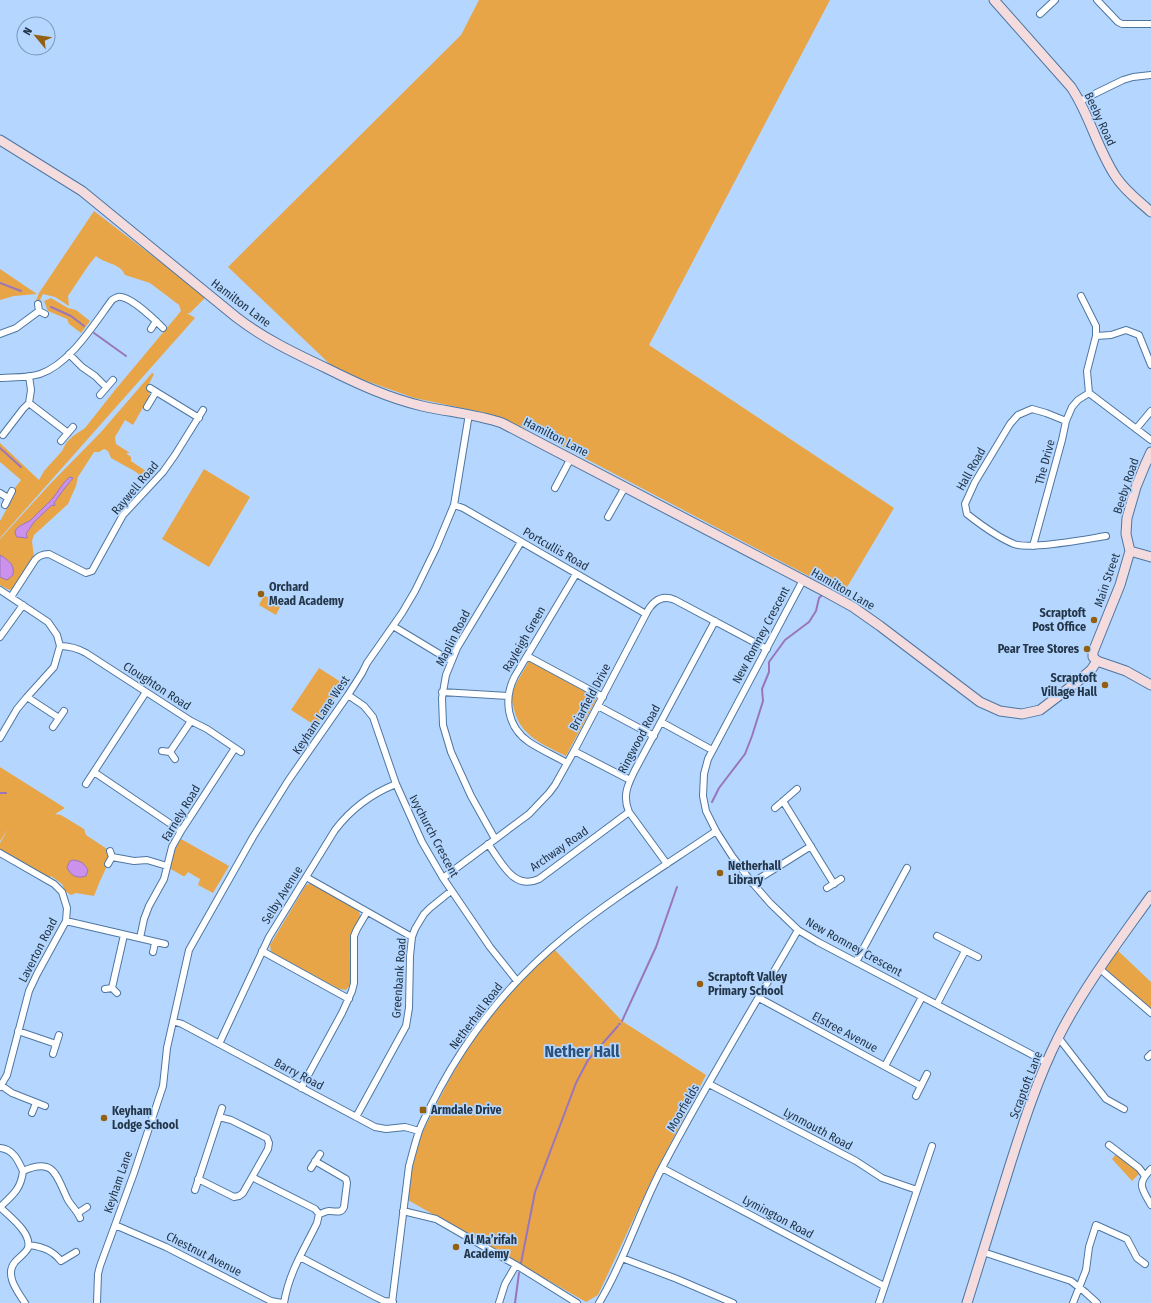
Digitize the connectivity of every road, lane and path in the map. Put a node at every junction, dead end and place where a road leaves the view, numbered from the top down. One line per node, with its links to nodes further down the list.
1 (994, 0): 7 (street, Beeby Road)
2 (1056, 0): 4 (street)
3 (1097, 0): 5 (street)
4 (1040, 14)
5 (1151, 24)
6 (1151, 75): 7 (street)
7 (1080, 101): 9 (street, Beeby Road)
8 (0, 140): 31 (street, Hamilton Lane)
9 (1151, 212)
10 (1081, 296): 18 (street)
11 (38, 304): 12 (street)
12 (39, 311): 13 (street); 17 (street)
13 (45, 314)
14 (156, 321): 15 (street); 16 (street); 19 (street)
15 (163, 328)
16 (151, 329)
17 (0, 334)
18 (1096, 336): 20 (street); 25 (street)
19 (69, 354): 21 (street); 24 (street)
20 (1151, 365)
21 (29, 376): 22 (street); 27 (street)
22 (0, 378)
23 (113, 380): 24 (street)
24 (106, 387): 26 (street)
25 (1089, 392): 33 (street, The Drive); 35 (street)
26 (100, 394)
27 (29, 403): 36 (street); 37 (street)
28 (147, 407): 32 (street)
29 (204, 410): 32 (street, Raywell Road)
30 (1151, 411): 35 (street)
31 (469, 414): 41 (street, Hamilton Lane); 48 (street, Keyham Lane West)
32 (199, 418): 58 (street, Raywell Road)
33 (1066, 421): 52 (street, The Drive); 52 (street, Hall Road)
34 (73, 427): 36 (street)
35 (1136, 429): 38 (street)
36 (68, 433): 39 (street)
37 (4, 435)
38 (1151, 440)
39 (61, 441)
40 (1151, 452): 53 (street, Beeby Road)
41 (571, 458): 42 (street, Hamilton Lane); 43 (street)
42 (625, 487): 49 (street); 56 (street, Hamilton Lane)
43 (555, 488)
44 (12, 491): 46 (street)
45 (0, 493): 46 (street)
46 (8, 498): 47 (street)
47 (5, 505)
48 (454, 505): 51 (street, Portcullis Road); 62 (street, Keyham Lane West)
49 (608, 517)
50 (1106, 536): 52 (street, Hall Road)
51 (521, 542): 55 (street, Portcullis Road); 67 (street, Maplin Road)
52 (1033, 546)
53 (1130, 551): 54 (street); 68 (street, Main Street)
54 (1151, 557)
55 (576, 574): 60 (street, Portcullis Road); 66 (street, Rayleigh Green)
56 (803, 580): 65 (street, New Romney Crescent); 68 (street, Hamilton Lane)
57 (0, 590): 58 (street)
58 (11, 597): 59 (street)
59 (23, 605): 63 (street); 64 (street)
60 (646, 614): 61 (street, Briarfield Drive); 75 (street, Briarfield Drive)
61 (715, 621): 65 (street, Briarfield Drive); 80 (street, Ringwood Road)
62 (393, 626): 67 (street); 72 (street, Keyham Lane West)
63 (0, 637)
64 (60, 646): 70 (street, Cloughton Road); 74 (street)
65 (767, 649): 85 (street, New Romney Crescent)
66 (527, 656): 73 (street, Rayleigh Green); 75 (street)
67 (451, 661): 71 (street, Maplin Road)
68 (1097, 661): 69 (street)
69 (1151, 685)
70 (146, 692): 79 (street, Cloughton Road); 92 (street)
71 (442, 692): 73 (street); 102 (street, Maplin Road)
72 (348, 695): 95 (street, Ivychurch Crescent); 142 (street, Keyham Lane West)
73 (508, 696): 91 (street, Rayleigh Green)
74 (27, 697): 78 (street); 83 (street)
75 (603, 697): 76 (street, Briarfield Drive)
76 (598, 706): 82 (street); 87 (street, Briarfield Drive)
77 (64, 711): 78 (street)
78 (59, 718): 81 (street)
79 (191, 721): 84 (street, Cloughton Road); 88 (street)
80 (660, 722): 82 (street, Ringwood Road); 85 (street)
81 (53, 727)
82 (654, 736): 93 (street, Ringwood Road)
83 (0, 738)
84 (234, 748): 89 (street, Cloughton Road); 100 (street, Farnely Road)
85 (712, 750): 101 (street, New Romney Crescent)
86 (162, 751): 88 (street)
87 (574, 751): 91 (street, Briarfield Drive); 93 (street)
88 (170, 752): 90 (street)
89 (241, 752)
90 (175, 759)
91 (567, 763): 102 (street, Briarfield Drive)
92 (94, 772): 94 (street); 100 (street)
93 (630, 780): 99 (street, Ringwood Road)
94 (86, 784)
95 (396, 784): 110 (street, Selby Avenue); 111 (street, Ivychurch Crescent)
96 (797, 789): 97 (street)
97 (783, 801): 98 (street); 104 (street)
98 (775, 808)
99 (629, 812): 103 (street, Archway Road); 107 (street, Ringwood Road)
100 (181, 831): 108 (street, Farnely Road)
101 (716, 831): 107 (street, Netherhall Road); 113 (street, New Romney Crescent)
102 (495, 839): 103 (street, Briarfield Drive)
103 (488, 844): 111 (street, Briarfield Drive)
104 (811, 846): 113 (street); 114 (street)
105 (0, 853): 119 (street, Laverton Road)
106 (108, 864): 108 (street)
107 (667, 864): 133 (street, Netherhall Road)
108 (167, 866): 124 (street, Farnely Road)
109 (907, 868): 131 (street)
110 (306, 877): 118 (street); 129 (street, Selby Avenue)
111 (443, 878): 116 (street, Ivychurch Crescent)
112 (841, 879): 114 (street)
113 (752, 883): 120 (street, New Romney Crescent)
114 (834, 884): 115 (street)
115 (827, 888)
116 (451, 891): 123 (street, Greenbank Road); 133 (street, Ivychurch Crescent)
117 (1151, 896): 132 (street, Scraptoft Lane)
118 (367, 912): 123 (street); 139 (street)
119 (66, 921): 121 (street); 143 (street, Laverton Road)
120 (798, 930): 131 (street, New Romney Crescent); 138 (street, Moorfields)
121 (124, 935): 124 (street); 134 (street)
122 (937, 936): 127 (street)
123 (412, 937): 163 (street, Greenbank Road)
124 (140, 938): 125 (street)
125 (156, 943): 126 (street); 128 (street)
126 (165, 944)
127 (965, 951): 130 (street); 140 (street)
128 (154, 952)
129 (262, 952): 139 (street); 147 (street, Selby Avenue)
130 (978, 957)
131 (856, 962): 137 (street, New Romney Crescent)
132 (1100, 969): 141 (street); 145 (street, Scraptoft Lane)
133 (517, 981): 164 (street, Netherhall Road)
134 (112, 988): 135 (street); 136 (street)
135 (105, 989)
136 (117, 993)
137 (922, 997): 140 (street, New Romney Crescent); 150 (street)
138 (759, 998): 150 (street, Elstree Avenue); 152 (street, Moorfields)
139 (349, 999): 155 (street)
140 (937, 1004): 149 (street, New Romney Crescent)
141 (1151, 1013)
142 (173, 1021): 147 (street, Barry Road); 184 (street, Keyham Lane)
143 (18, 1031): 146 (street); 153 (street, Laverton Road)
144 (59, 1035): 146 (street)
145 (1058, 1036): 149 (street, Scraptoft Lane); 160 (street)
146 (56, 1044): 148 (street)
147 (219, 1044): 155 (street, Barry Road)
148 (53, 1054)
149 (1046, 1062): 187 (street, Scraptoft Lane)
150 (885, 1066): 154 (street, Elstree Avenue)
151 (927, 1074): 154 (street)
152 (709, 1084): 171 (street, Moorfields); 178 (street, Lynmouth Road)
153 (1, 1086): 157 (street)
154 (921, 1086): 156 (street)
155 (300, 1088): 163 (street, Barry Road)
156 (916, 1096)
157 (36, 1103): 158 (street); 161 (street)
158 (45, 1106)
159 (222, 1108): 162 (street)
160 (1124, 1109)
161 (32, 1113)
162 (219, 1117): 175 (street); 176 (street)
163 (356, 1117): 164 (street, Barry Road)
164 (419, 1131): 182 (street, Netherhall Road)
165 (1109, 1145): 174 (street)
166 (932, 1146): 178 (street)
167 (0, 1148): 173 (street)
168 (320, 1154): 169 (street)
169 (315, 1161): 170 (street); 183 (street)
170 (311, 1168)
171 (662, 1168): 189 (street, Moorfields); 192 (street, Lymington Road)
172 (1151, 1169): 174 (street)
173 (23, 1171): 180 (street); 181 (street)
174 (1145, 1176): 179 (street)
175 (252, 1177): 176 (street); 183 (street)
176 (198, 1179): 177 (street)
177 (195, 1190)
178 (917, 1190): 192 (street)
179 (1151, 1205)
180 (0, 1207): 185 (street)
181 (87, 1207)
182 (403, 1211): 191 (street); 197 (street, Netherhall Road)
183 (319, 1214): 188 (street)
184 (115, 1225): 195 (street, Keyham Lane); 196 (street, Chestnut Avenue)
185 (29, 1245): 186 (street); 194 (street)
186 (76, 1252)
187 (982, 1252): 193 (street); 203 (street, Scraptoft Lane)
188 (300, 1256): 196 (street); 197 (street)
189 (622, 1258): 200 (street, Moorfields); 201 (street)
190 (1145, 1264): 193 (street)
191 (516, 1266): 198 (street); 199 (street)
192 (884, 1286): 202 (street)
193 (1079, 1286): 204 (street); 205 (street)
194 (25, 1303)
195 (97, 1303)
196 (283, 1303)
197 (392, 1303)
198 (499, 1303)
199 (577, 1303)
200 (599, 1303)
201 (733, 1303)
202 (878, 1303)
203 (967, 1303)
204 (1073, 1303)
205 (1097, 1303)

